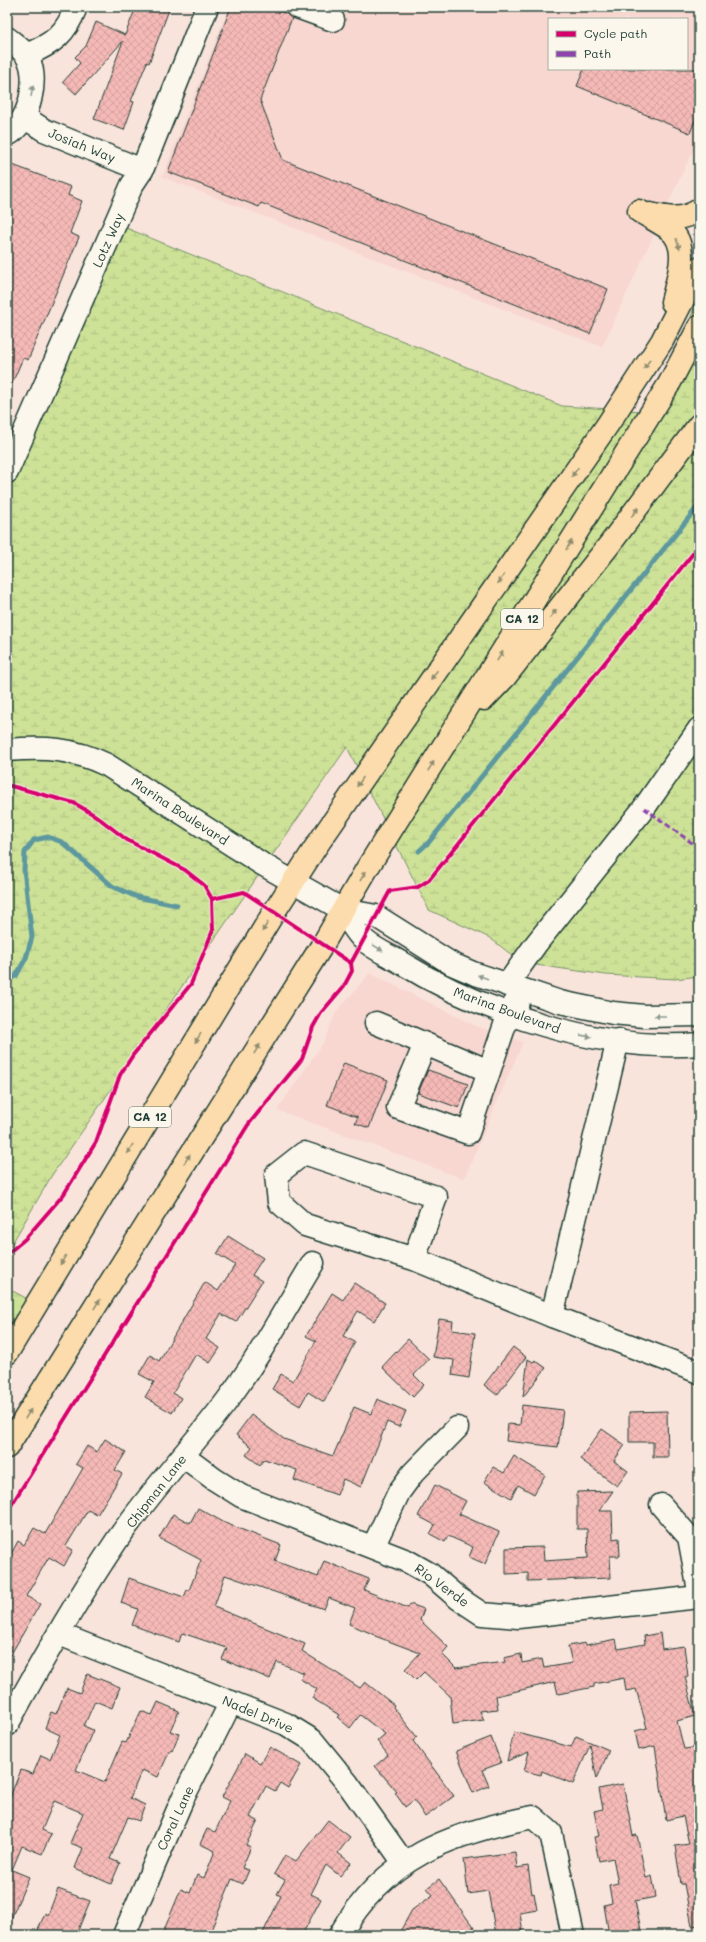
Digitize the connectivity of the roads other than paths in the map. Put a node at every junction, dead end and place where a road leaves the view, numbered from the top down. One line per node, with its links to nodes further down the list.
1 (76, 7): 6 (street)
2 (207, 7): 9 (street, Lotz Way)
3 (297, 7): 4 (street)
4 (333, 20)
5 (7, 38): 6 (street)
6 (26, 55): 7 (street, one-way to 6)
7 (24, 117): 8 (street); 9 (street, Josiah Way)
8 (7, 135)
9 (142, 170): 15 (street, Lotz Way)
10 (699, 210): 13 (highway, one-way to 13)
11 (699, 268): 13 (highway, CA 12)
12 (699, 327): 16 (highway, CA 12, one-way to 12)
13 (662, 341): 19 (highway, CA 12, one-way to 19)
14 (699, 425): 16 (highway, one-way to 14)
15 (7, 472)
16 (455, 728): 20 (highway, CA 12, one-way to 16)
17 (699, 729): 21 (street)
18 (7, 750): 19 (street, Marina Boulevard)
19 (294, 882): 20 (street, Marina Boulevard); 33 (highway, CA 12, one-way to 33)
20 (343, 910): 21 (street, Marina Boulevard, one-way to 20); 23 (street, Marina Boulevard, one-way to 23); 36 (highway, CA 12, one-way to 20)
21 (506, 985): 22 (street, Marina Boulevard)
22 (560, 1002): 23 (street); 24 (street, Marina Boulevard, one-way to 22)
23 (509, 1013): 26 (street, Marina Boulevard, one-way to 26); 29 (street)
24 (699, 1015)
25 (376, 1023): 27 (street)
26 (618, 1040): 28 (street, Marina Boulevard); 32 (street)
27 (425, 1044): 29 (street); 29 (street)
28 (699, 1044)
29 (489, 1070)
30 (414, 1259): 30 (street); 32 (street)
31 (313, 1263): 37 (street, Chipman Lane)
32 (552, 1316): 34 (street)
33 (7, 1353)
34 (699, 1372)
35 (457, 1428): 39 (street)
36 (7, 1447)
37 (184, 1456): 39 (street, Rio Verde); 42 (street, Chipman Lane)
38 (661, 1505): 40 (street)
39 (373, 1547): 41 (street, Rio Verde)
40 (699, 1591)
41 (699, 1597)
42 (59, 1634): 43 (street, Nadel Drive); 44 (street, Chipman Lane)
43 (231, 1702): 45 (street, Nadel Drive); 46 (street, Coral Lane)
44 (7, 1725)
45 (404, 1863): 47 (street); 48 (street)
46 (124, 1935)
47 (340, 1935)
48 (573, 1935)

